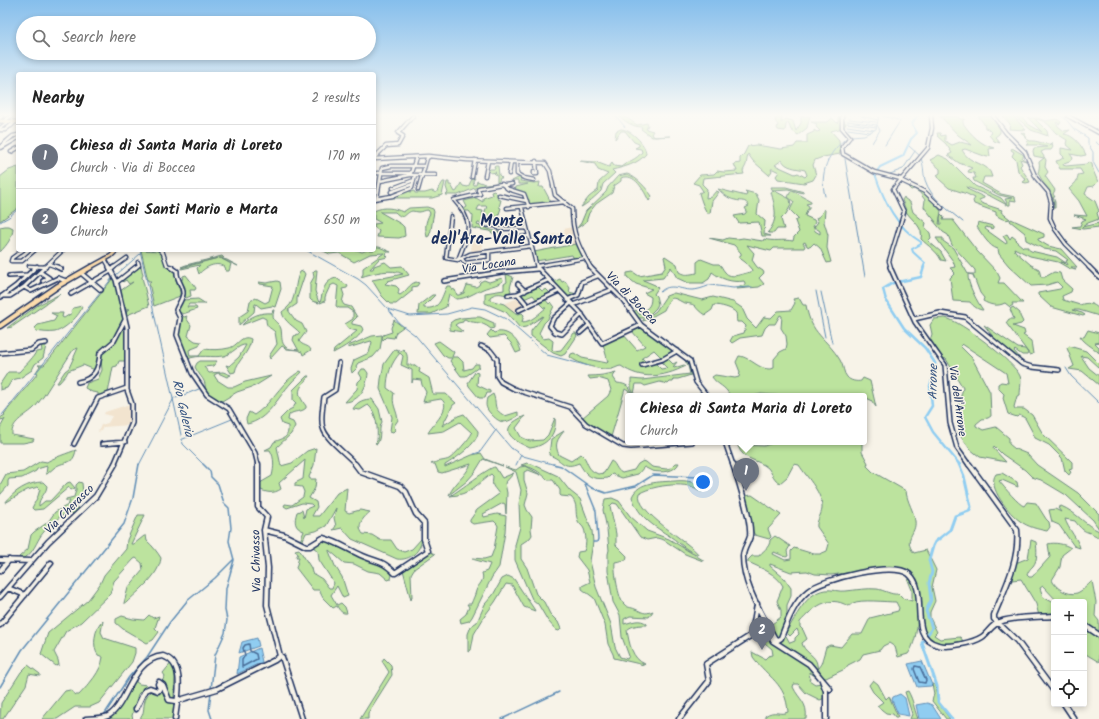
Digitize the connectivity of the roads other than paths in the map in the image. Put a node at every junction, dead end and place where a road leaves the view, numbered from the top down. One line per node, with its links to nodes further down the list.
1 (15, 150): 5 (street)
2 (843, 150): 29 (street)
3 (926, 150): 29 (street)
4 (1023, 150): 80 (street)
5 (11, 152)
6 (416, 157): 7 (street); 8 (street); 14 (street)
7 (438, 157): 9 (street); 25 (street)
8 (376, 158)
9 (475, 160): 10 (street); 27 (street)
10 (488, 161): 12 (street); 26 (street)
11 (536, 161): 13 (street); 18 (street); 45 (street, Via di Boccea)
12 (511, 162): 13 (street); 16 (street)
13 (517, 162): 17 (street)
14 (413, 166): 15 (street); 20 (street); 21 (street)
15 (423, 166)
16 (509, 170): 17 (street); 23 (street)
17 (517, 170): 31 (street)
18 (534, 171)
19 (377, 173): 20 (street)
20 (381, 173): 21 (street); 32 (street)
21 (411, 174): 24 (street); 28 (street)
22 (435, 174): 25 (street)
23 (509, 174)
24 (415, 175): 25 (street); 30 (street)
25 (421, 175): 39 (street)
26 (485, 176)
27 (472, 177)
28 (394, 178): 32 (street); 33 (street)
29 (900, 179): 49 (street); 103 (street, Via dell'Arrone)
30 (414, 180): 34 (street); 37 (street)
31 (534, 180)
32 (380, 181): 41 (street)
33 (393, 183)
34 (413, 184): 40 (street); 43 (street)
35 (512, 184): 36 (street)
36 (505, 186): 38 (street); 44 (street); 66 (street)
37 (393, 188)
38 (500, 188)
39 (418, 190)
40 (391, 192)
41 (376, 195)
42 (499, 195): 44 (street)
43 (376, 198)
44 (527, 201): 46 (street)
45 (565, 202): 46 (street); 63 (street, Via di Boccea)
46 (529, 207): 48 (street)
47 (507, 208): 48 (street)
48 (522, 208): 52 (street)
49 (942, 208)
50 (451, 216): 66 (street)
51 (483, 225): 52 (street)
52 (526, 228): 54 (street)
53 (511, 236): 54 (street)
54 (528, 236): 55 (street)
55 (531, 246): 61 (street); 72 (street)
56 (19, 252): 57 (street)
57 (33, 252)
58 (61, 252): 68 (street)
59 (114, 252): 64 (main road)
60 (163, 252): 123 (street, Via Chivasso)
61 (489, 252): 65 (street); 65 (street)
62 (127, 258): 74 (street)
63 (584, 258): 72 (street, Via Locana); 79 (street, Via di Boccea)
64 (105, 259): 74 (street, Via Cherasco); 76 (main road)
65 (462, 259): 66 (street)
66 (458, 260)
67 (138, 262): 86 (street)
68 (49, 264): 71 (street); 73 (street)
69 (29, 266): 70 (street)
70 (38, 266): 71 (street); 77 (street)
71 (46, 267): 75 (street)
72 (537, 267): 81 (street); 84 (street, Via Locana)
73 (61, 269)
74 (111, 271): 85 (street); 86 (street, Via Cherasco)
75 (40, 272): 82 (street); 88 (street)
76 (82, 273): 83 (main road); 85 (street)
77 (27, 275): 78 (street); 96 (street)
78 (9, 276)
79 (597, 276): 90 (street, Via di Boccea); 97 (street)
80 (1099, 277)
81 (548, 280): 91 (street); 92 (street)
82 (43, 281)
83 (66, 281): 88 (street); 106 (main road)
84 (444, 281)
85 (92, 282): 89 (street); 93 (street)
86 (117, 282): 102 (street, Via Cherasco)
87 (518, 284): 91 (street)
88 (24, 287): 96 (street)
89 (101, 290)
90 (611, 290): 98 (street); 105 (street, Via di Boccea)
91 (525, 291): 95 (street)
92 (559, 291): 97 (street); 99 (street)
93 (71, 294)
94 (508, 294): 95 (street)
95 (518, 294): 99 (street)
96 (0, 297)
97 (568, 300): 98 (street)
98 (572, 304): 101 (street); 101 (street)
99 (528, 306): 100 (street)
100 (519, 310)
101 (582, 314): 104 (street)
102 (125, 318): 115 (street); 116 (street, Via Cherasco)
103 (914, 319): 114 (street); 136 (street, Via dell'Arrone)
104 (589, 325): 105 (street); 107 (street)
105 (641, 325): 110 (street, Via di Boccea)
106 (0, 326)
107 (580, 333)
108 (46, 343): 111 (street)
109 (481, 346): 121 (street)
110 (677, 351): 113 (street); 117 (street, Via di Boccea)
111 (0, 353)
112 (339, 363): 123 (street)
113 (642, 365)
114 (1059, 370)
115 (78, 382)
116 (127, 388): 118 (street, Via Cherasco); 119 (street)
117 (705, 393)
118 (125, 442): 120 (street); 128 (street, Via Cherasco)
119 (74, 444)
120 (102, 444)
121 (656, 445)
122 (726, 445): 124 (street)
123 (264, 530): 141 (street, Via Chivasso)
124 (750, 535): 125 (street); 134 (street)
125 (754, 537)
126 (0, 560): 127 (street)
127 (10, 560): 128 (street); 130 (street)
128 (31, 561): 131 (street, Via Cherasco)
129 (51, 563): 132 (street)
130 (0, 571)
131 (8, 588): 132 (street); 133 (street, Via Cherasco)
132 (25, 595): 137 (street)
133 (0, 597)
134 (757, 604): 138 (street); 152 (street)
135 (1051, 616): 136 (street)
136 (996, 623): 138 (street); 143 (street)
137 (0, 625)
138 (767, 626): 142 (street)
139 (1087, 627): 140 (street)
140 (1099, 635)
141 (280, 656): 145 (street); 151 (street, Via Chivasso)
142 (820, 677): 144 (street); 153 (street)
143 (1051, 687)
144 (830, 689)
145 (176, 701): 147 (street); 148 (street); 150 (street)
146 (1066, 707): 154 (street)
147 (136, 709)
148 (102, 718): 149 (street)
149 (86, 719)
150 (175, 719)
151 (302, 719)
152 (679, 719)
153 (826, 719)
154 (1074, 719)

